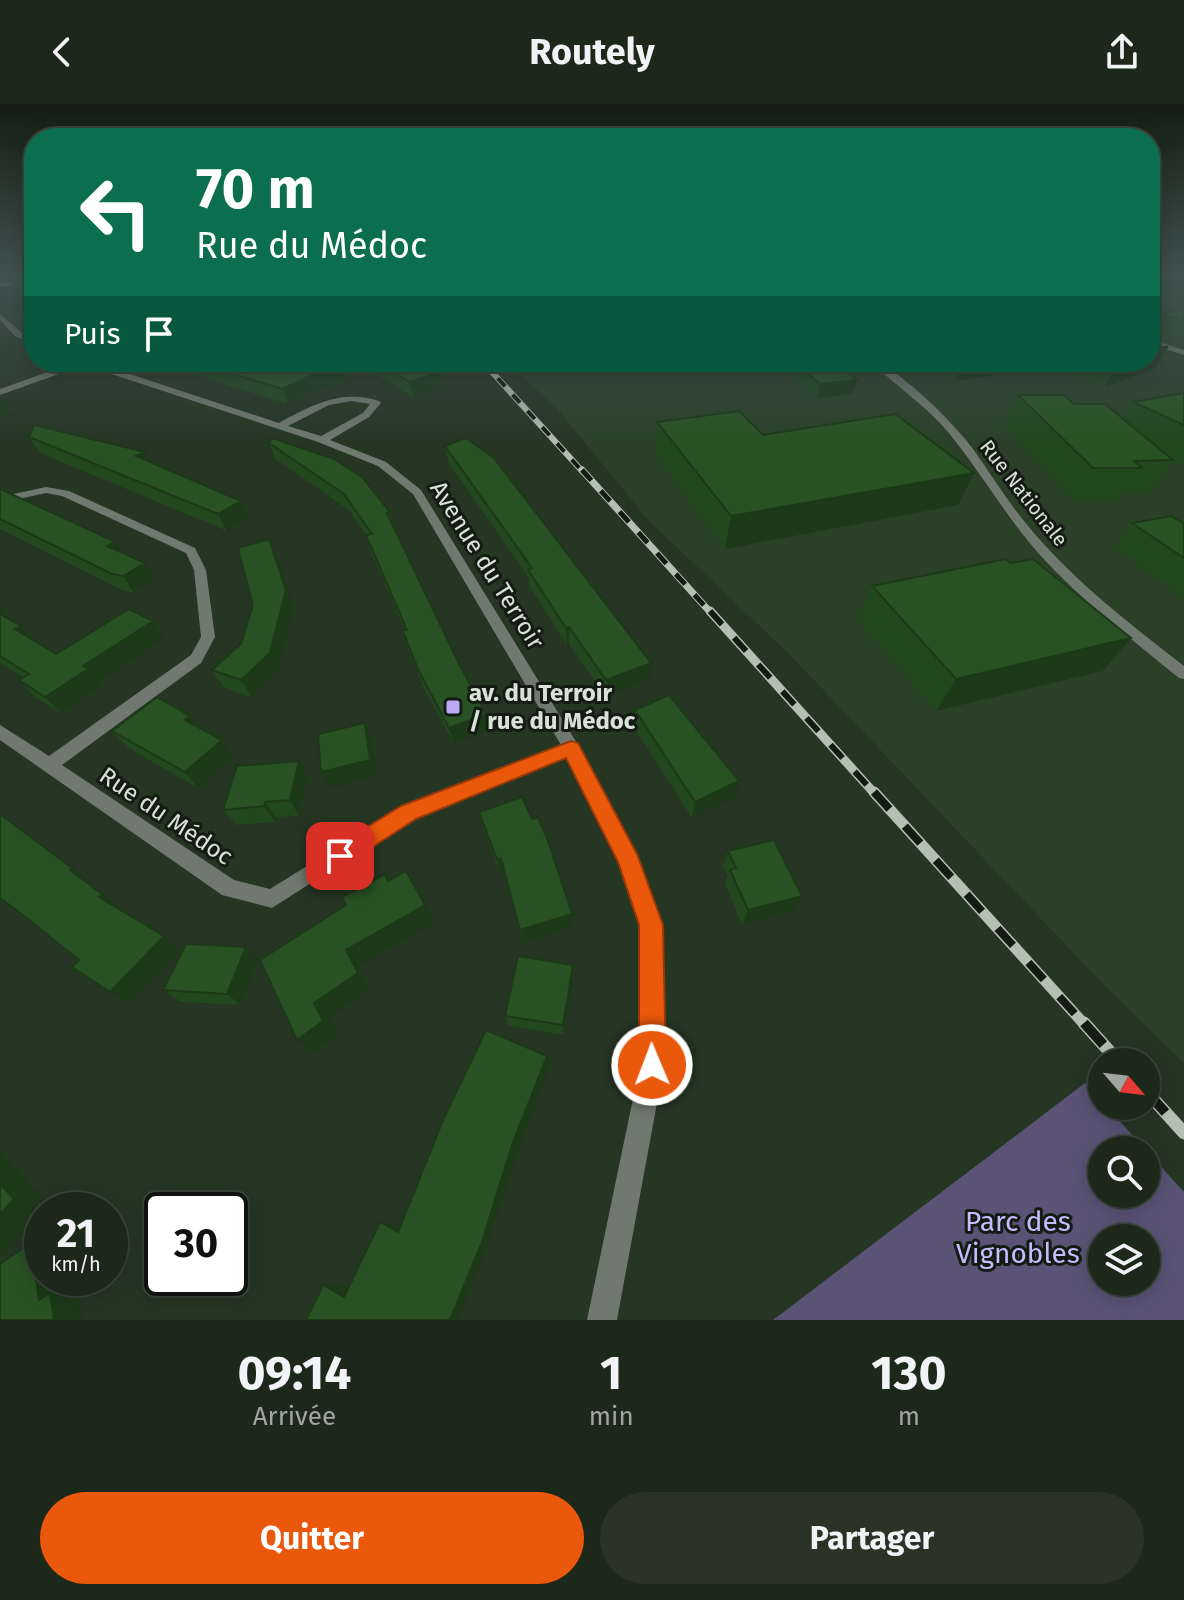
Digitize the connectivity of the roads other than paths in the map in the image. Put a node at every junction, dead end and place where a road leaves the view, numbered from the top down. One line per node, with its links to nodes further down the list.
1 (1160, 345): 2 (street)
2 (1184, 353)
3 (56, 372): 6 (street)
4 (114, 372): 7 (street, Avenue du Terroir)
5 (888, 372): 10 (street, Rue Nationale)
6 (0, 392)
7 (278, 427): 8 (street, Avenue du Terroir); 8 (street)
8 (322, 440): 13 (street, Avenue du Terroir)
9 (0, 500): 14 (street)
10 (1176, 660): 11 (street, Rue Nationale)
11 (1184, 674)
12 (0, 731): 14 (street, Rue du Médoc)
13 (571, 748): 14 (street, Rue du Médoc); 15 (street, Avenue du Terroir)
14 (49, 765)
15 (602, 1320)

